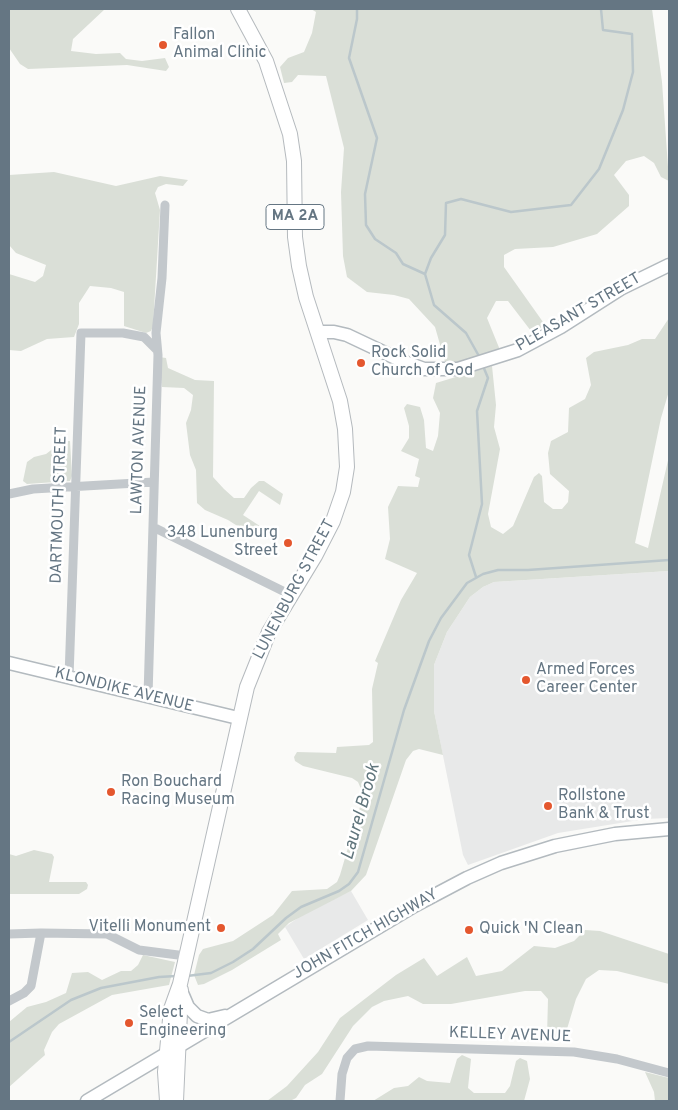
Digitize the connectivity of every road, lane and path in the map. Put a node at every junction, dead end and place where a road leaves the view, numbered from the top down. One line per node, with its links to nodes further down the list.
1 (238, 9): 4 (main road, MA 2A)
2 (165, 205): 5 (street, LAWTON AVENUE)
3 (669, 265): 4 (main road, PLEASANT STREET)
4 (318, 332): 10 (main road, LUNENBURG STREET / MA 2A)
5 (158, 350): 6 (street, LAWTON AVENUE); 7 (street, DARTMOUTH STREET)
6 (154, 482): 7 (street); 9 (street, LAWTON AVENUE)
7 (76, 486): 8 (street); 12 (street, DARTMOUTH STREET)
8 (9, 494)
9 (153, 527): 10 (street); 13 (street, LAWTON AVENUE)
10 (291, 595): 14 (main road, LUNENBURG STREET / MA 2A)
11 (9, 663): 12 (main road, KLONDIKE AVENUE)
12 (70, 677): 13 (main road, KLONDIKE AVENUE)
13 (148, 696): 14 (main road, KLONDIKE AVENUE)
14 (238, 718): 18 (main road, LUNENBURG STREET / MA 2A)
15 (669, 829): 21 (main road, JOHN FITCH HIGHWAY)
16 (41, 933): 17 (street); 18 (street); 20 (street)
17 (9, 934)
18 (185, 961): 19 (main road, LUNENBURG STREET / MA 2A)
19 (181, 989): 21 (main road); 22 (main road, LUNENBURG STREET / MA 2A); 23 (main road, LUNENBURG STREET / MA 2A)
20 (9, 1001)
21 (235, 1013): 22 (main road, JOHN FITCH HIGHWAY)
22 (179, 1048): 23 (main road, JOHN FITCH HIGHWAY); 27 (main road, LUNENBURG STREET / MA 2A)
23 (166, 1055): 25 (main road, JOHN FITCH HIGHWAY); 26 (main road, LUNENBURG STREET / MA 2A)
24 (669, 1073): 28 (street, KELLEY AVENUE)
25 (87, 1101)
26 (166, 1101)
27 (176, 1101)
28 (340, 1101)

